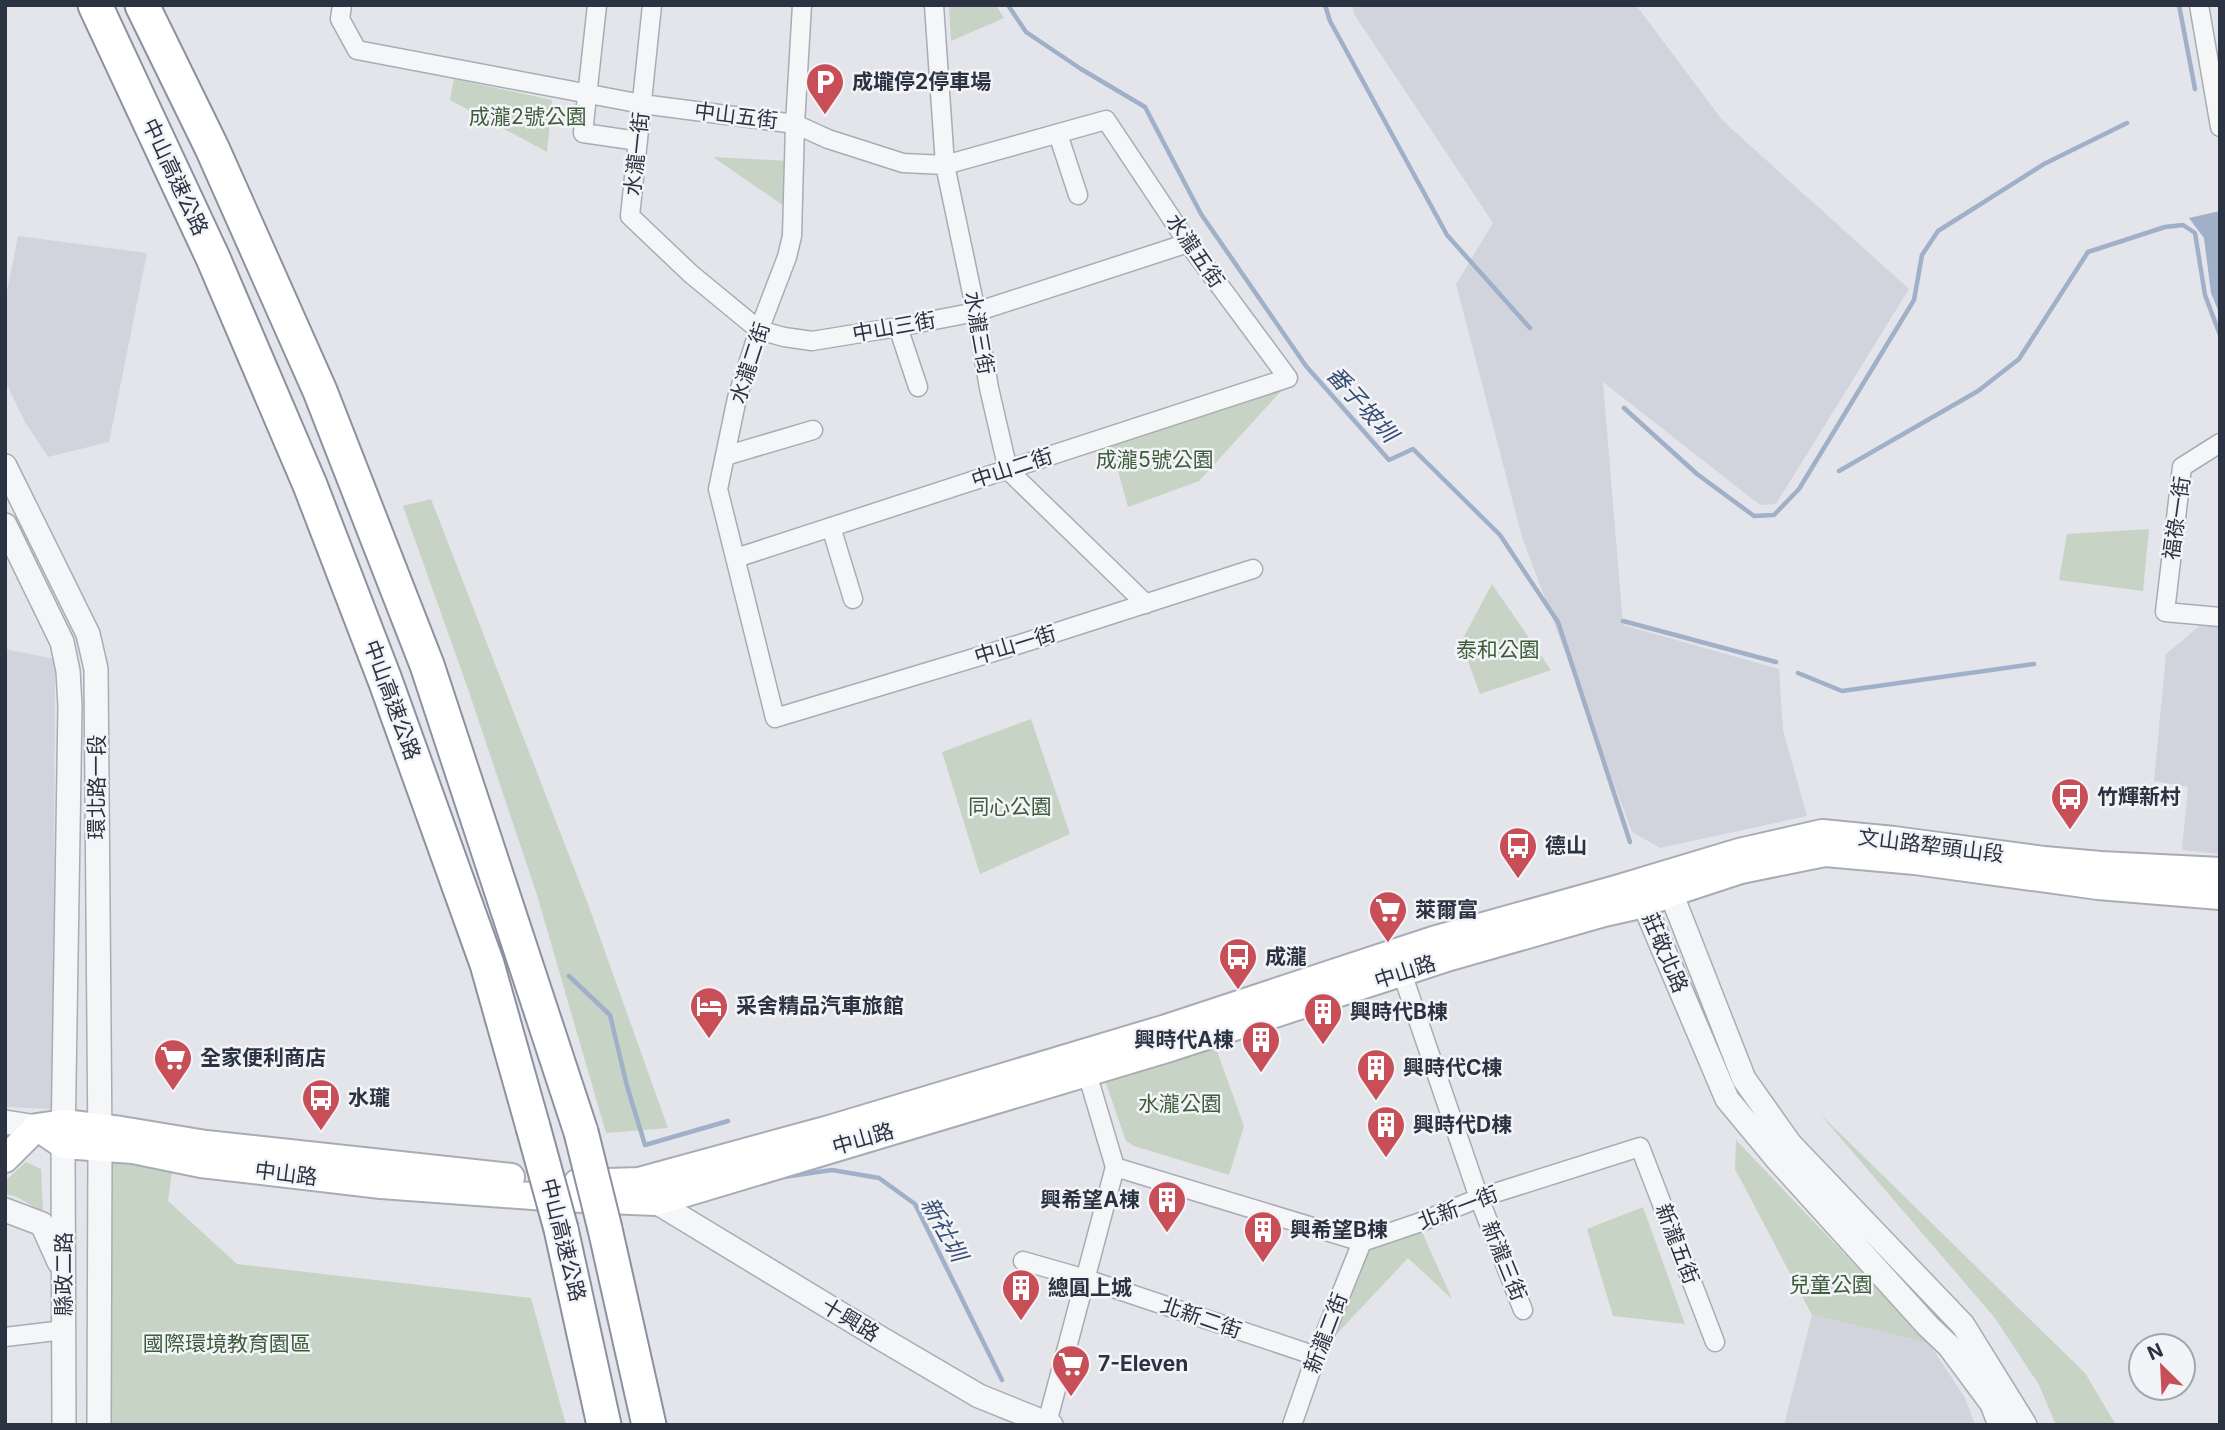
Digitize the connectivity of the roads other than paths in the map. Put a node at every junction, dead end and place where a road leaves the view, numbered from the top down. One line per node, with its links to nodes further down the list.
1 (95, 5): 66 (highway, 中山高速公路, bridge)
2 (142, 5): 67 (highway, 中山高速公路, bridge)
3 (342, 5): 9 (street, 中山五街)
4 (597, 5): 9 (street)
5 (652, 5): 10 (street, 水瀧一街)
6 (802, 5): 13 (street, 水瀧二街)
7 (934, 5): 16 (street, 水瀧三街)
8 (2199, 5): 11 (street)
9 (587, 94): 10 (street, 中山五街); 15 (street)
10 (642, 104): 13 (street, 中山五街); 15 (street, 水瀧一街)
11 (2219, 118)
12 (1106, 120): 14 (street, 中山五街); 18 (street, 水瀧五街)
13 (795, 124): 16 (street, 中山五街); 21 (street, 水瀧二街)
14 (1058, 134): 16 (street, 中山五街); 17 (street)
15 (638, 141): 21 (street, 水瀧一街)
16 (945, 165): 19 (street, 水瀧三街)
17 (1078, 195)
18 (1188, 243): 19 (street, 中山三街); 22 (street, 水瀧五街)
19 (976, 312): 20 (street, 中山三街); 28 (street, 水瀧三街)
20 (898, 327): 21 (street, 中山三街); 23 (street)
21 (759, 330): 26 (street, 水瀧二街)
22 (1289, 378): 28 (street, 中山二街)
23 (918, 387)
24 (813, 430): 26 (street)
25 (2220, 443): 35 (street, 福祿一街)
26 (725, 456): 31 (street, 水瀧二街)
27 (5, 466): 46 (street, 環北路一段)
28 (1008, 470): 30 (street, 中山二街); 34 (street)
29 (5, 525): 45 (street, 環北路一段)
30 (831, 527): 31 (street, 中山二街); 33 (street)
31 (736, 558): 36 (street, 水瀧二街)
32 (1253, 569): 34 (street, 中山一街)
33 (853, 599)
34 (1146, 604): 36 (street, 中山一街)
35 (2220, 617)
36 (775, 718)
37 (2220, 871): 38 (main road, 文山路犂頭山段)
38 (1646, 891): 39 (main road, 中山路); 41 (main road, 中山路); 50 (main road, 中山路); 69 (street, 莊敬北路)
39 (1671, 893): 40 (main road, 文山路犂頭山段); 70 (street, 莊敬北路)
40 (2220, 896)
41 (1402, 973): 42 (main road, 中山路); 51 (street, 新瀧三街)
42 (1087, 1073): 49 (street); 52 (main road, 中山路)
43 (5, 1122): 44 (street, 中山路)
44 (37, 1127): 45 (main road, 中山路); 48 (main road)
45 (63, 1134): 46 (main road, 中山路); 56 (street, 縣政二路)
46 (99, 1138): 50 (main road, 中山路); 52 (main road, 中山路); 65 (street, 縣政二路)
47 (1640, 1146): 51 (street, 北新一街); 61 (street, 新瀧五街)
48 (5, 1159)
49 (1115, 1167): 54 (street); 57 (street)
50 (639, 1181): 52 (street, 十興路)
51 (1479, 1198): 54 (street, 北新一街); 58 (street, 新瀧三街)
52 (656, 1202): 63 (street, 十興路)
53 (5, 1210): 56 (street)
54 (1362, 1242): 62 (street, 新瀧二街)
55 (1023, 1261): 57 (street, 北新二街)
56 (64, 1273): 59 (street, 縣政二路)
57 (1086, 1279): 62 (street, 北新二街); 63 (street)
58 (1523, 1310)
59 (64, 1330): 60 (street); 64 (street, 縣政二路)
60 (5, 1336)
61 (1715, 1342)
62 (1315, 1356): 68 (street, 新瀧二街)
63 (1049, 1424)
64 (64, 1425)
65 (99, 1425)
66 (604, 1425)
67 (649, 1425)
68 (1292, 1425)
69 (2000, 1425)
70 (2025, 1425)

